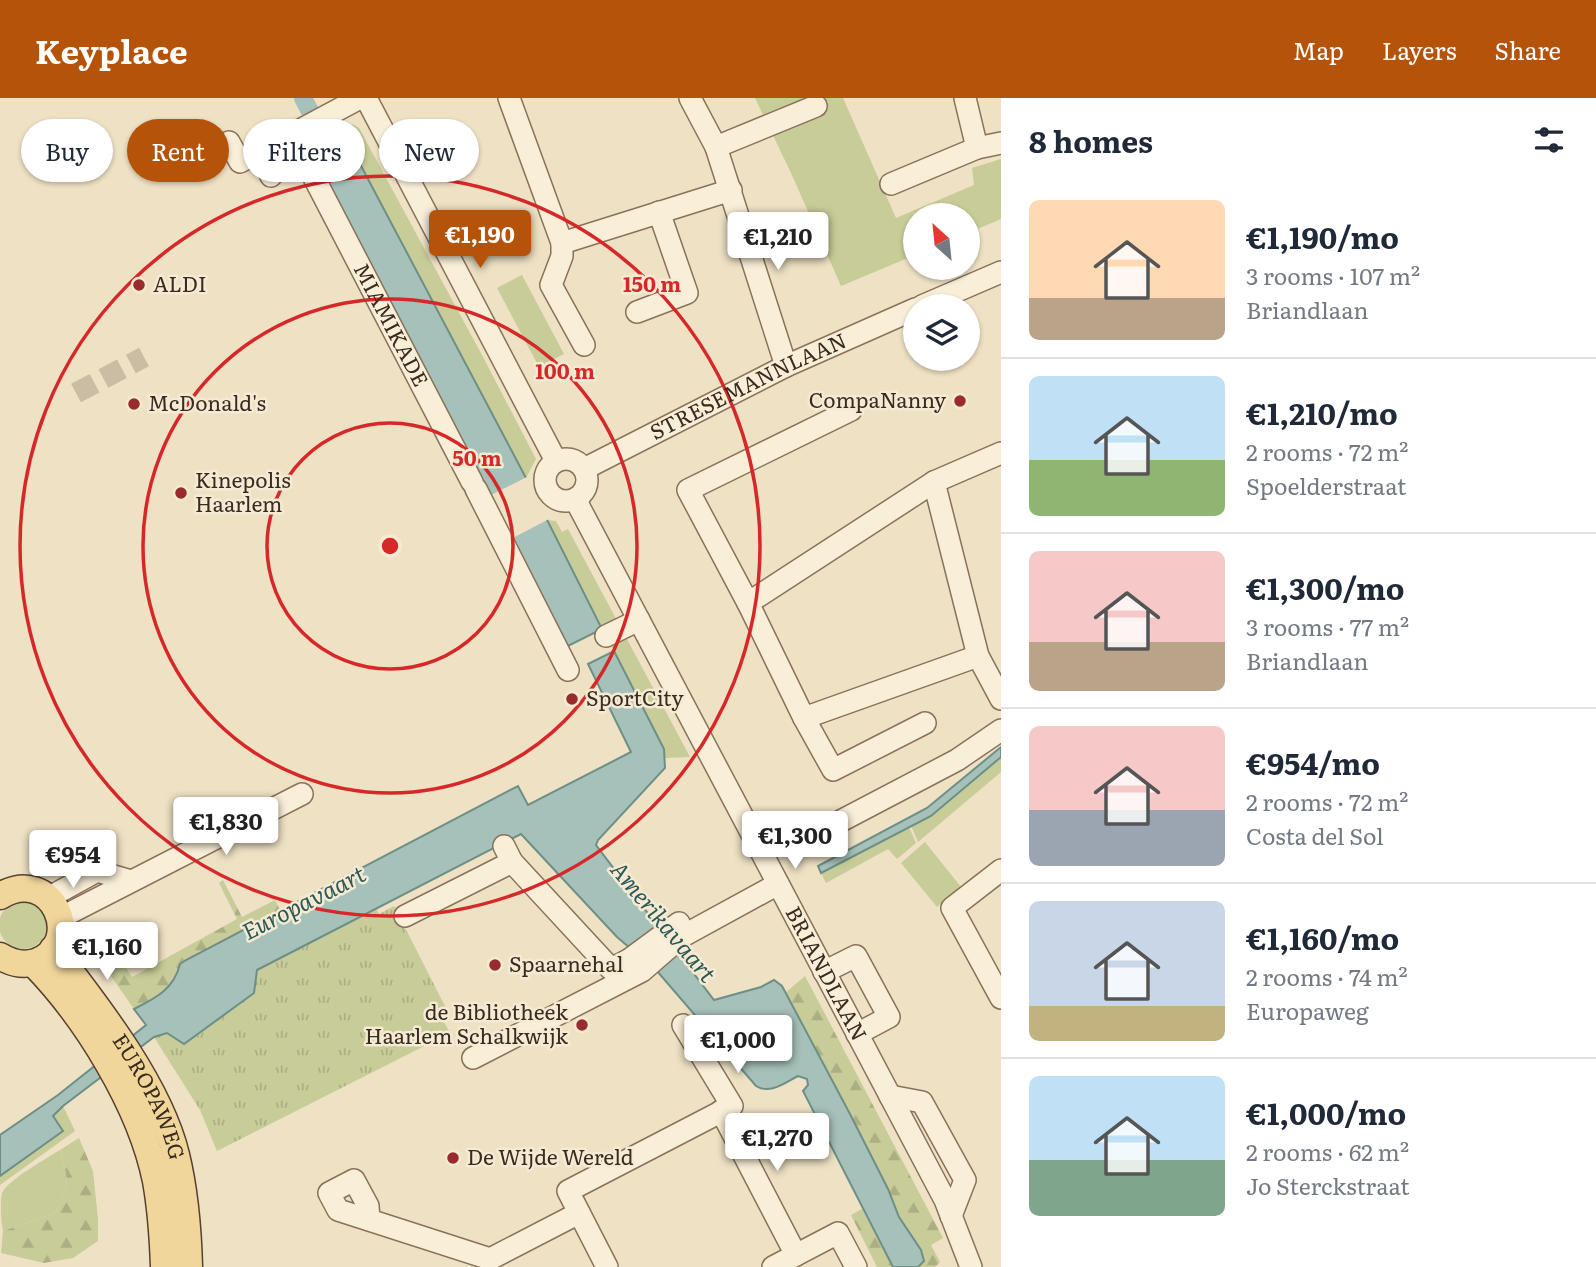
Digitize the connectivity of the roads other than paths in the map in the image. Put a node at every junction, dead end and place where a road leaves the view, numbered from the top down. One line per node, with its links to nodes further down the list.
1 (360, 98): 7 (street)
2 (366, 98): 26 (street)
3 (509, 98): 17 (street)
4 (690, 98): 10 (street)
5 (965, 98): 11 (street)
6 (822, 101): 10 (street)
7 (320, 119)
8 (229, 142): 12 (street)
9 (1001, 143): 11 (street)
10 (716, 147): 15 (street)
11 (977, 148): 14 (street)
12 (243, 160)
13 (316, 182): 34 (street, MIAMIKADE)
14 (891, 184)
15 (731, 190): 16 (street); 23 (street)
16 (659, 212): 17 (street); 20 (street)
17 (562, 243): 22 (street)
18 (999, 276): 19 (street)
19 (953, 294)
20 (637, 312)
21 (903, 314): 23 (street, STRESEMANNLAAN)
22 (584, 345)
23 (786, 366): 27 (street, STRESEMANNLAAN)
24 (851, 410): 30 (street)
25 (1001, 453): 28 (street)
26 (556, 461): 27 (street); 29 (street)
27 (584, 469): 29 (street)
28 (933, 482): 30 (street); 33 (street)
29 (575, 499): 31 (street, BRIANDLAAN)
30 (748, 604): 36 (street)
31 (639, 620): 32 (street); 42 (street, BRIANDLAAN)
32 (606, 636)
33 (978, 656): 35 (street); 36 (street)
34 (568, 670)
35 (1001, 699)
36 (804, 718): 37 (street)
37 (925, 723)
38 (1001, 730): 40 (street)
39 (302, 794): 44 (street)
40 (814, 835)
41 (1001, 870): 50 (street)
42 (775, 878): 48 (street); 49 (street, BRIANDLAAN)
43 (4, 888): 44 (main road)
44 (54, 908): 47 (main road)
45 (405, 916): 48 (street)
46 (0, 956): 47 (main road)
47 (43, 956): 53 (main road, EUROPAWEG)
48 (636, 965): 54 (street)
49 (824, 972): 52 (street, BRIANDLAAN); 52 (street)
50 (1001, 998)
51 (683, 1025): 55 (street)
52 (857, 1034): 59 (street, BRIANDLAAN)
53 (116, 1056): 60 (main road, EUROPAWEG); 61 (main road, EUROPAWEG)
54 (473, 1058)
55 (721, 1111): 56 (street); 58 (street)
56 (579, 1213): 57 (street); 62 (street)
57 (369, 1220)
58 (796, 1255): 63 (street); 64 (street)
59 (969, 1266)
60 (164, 1267)
61 (189, 1267)
62 (607, 1267)
63 (773, 1267)
64 (856, 1267)

